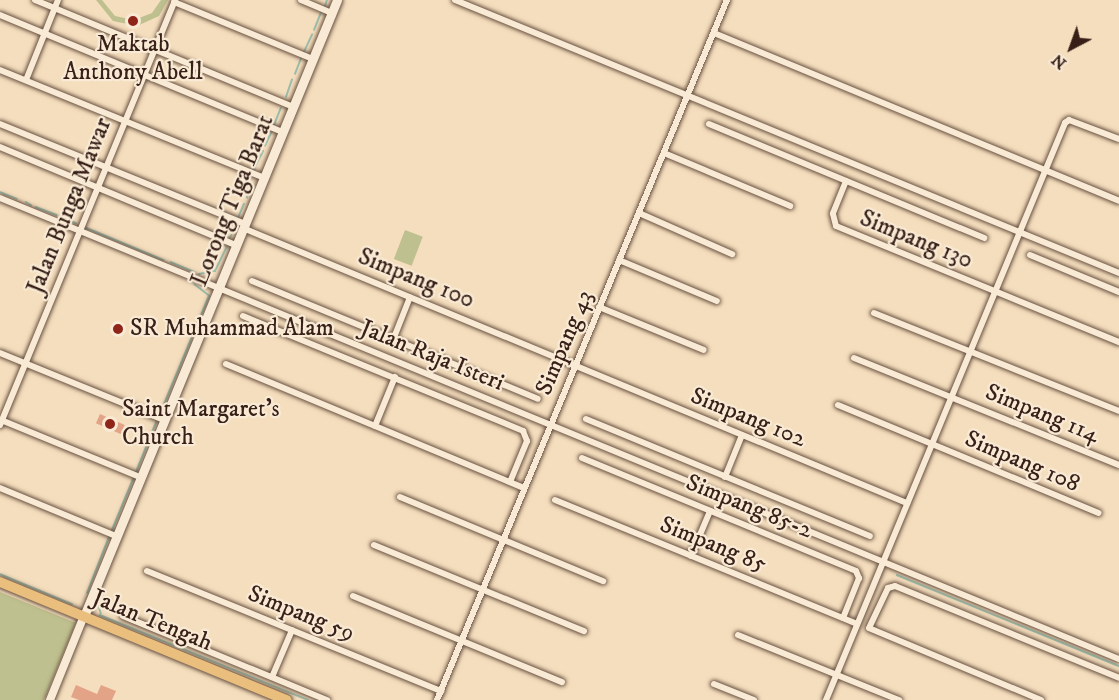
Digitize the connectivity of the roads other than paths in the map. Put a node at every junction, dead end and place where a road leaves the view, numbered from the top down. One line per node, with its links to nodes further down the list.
1 (35, 0): 8 (street)
2 (58, 0): 8 (street)
3 (301, 0): 9 (street)
4 (337, 0): 9 (main road, Lorong Tiga Barat)
5 (455, 0): 18 (street)
6 (727, 0): 12 (street, Simpang 43)
7 (174, 1): 13 (street, Jalan Bunga Mawar); 14 (street)
8 (55, 8): 11 (street); 13 (street)
9 (332, 12): 14 (main road, Lorong Tiga Barat)
10 (0, 15): 11 (street)
11 (44, 33): 16 (street); 17 (street)
12 (714, 33): 18 (street, Simpang 43); 28 (street)
13 (154, 49): 16 (street, Jalan Bunga Mawar); 19 (street)
14 (313, 59): 19 (main road, Lorong Tiga Barat)
15 (0, 70): 17 (street)
16 (144, 75): 20 (street, Jalan Bunga Mawar); 23 (street)
17 (26, 80): 20 (street)
18 (688, 95): 26 (street, Simpang 43); 38 (street)
19 (293, 107): 23 (main road, Lorong Tiga Barat)
20 (125, 121): 27 (street, Jalan Bunga Mawar); 29 (street)
21 (0, 124): 27 (street, Simpang 100)
22 (709, 124): 30 (street, Simpang 130)
23 (282, 132): 29 (main road, Lorong Tiga Barat)
24 (1119, 139): 28 (street)
25 (0, 147): 31 (street)
26 (664, 153): 34 (street); 35 (street, Simpang 43)
27 (106, 168): 31 (street, Jalan Bunga Mawar); 36 (street, Simpang 100)
28 (1045, 171): 33 (street); 38 (street)
29 (264, 178): 36 (main road, Lorong Tiga Barat)
30 (846, 181): 39 (street, Simpang 130); 47 (street, Simpang 130)
31 (98, 187): 37 (street, Jalan Bunga Mawar); 40 (street)
32 (0, 198): 37 (street, Jalan Raja Isteri)
33 (1119, 201)
34 (790, 206)
35 (639, 213): 41 (street); 43 (street, Simpang 43)
36 (244, 226): 40 (main road, Lorong Tiga Barat); 49 (street, Simpang 100)
37 (80, 230): 46 (street, Jalan Raja Isteri); 60 (street, Jalan Bunga Mawar)
38 (1019, 232): 44 (street); 47 (street)
39 (984, 238)
40 (236, 245): 46 (main road, Lorong Tiga Barat)
41 (732, 254)
42 (1030, 255): 48 (street)
43 (619, 260): 50 (street); 51 (street, Simpang 43)
44 (1119, 273)
45 (252, 281): 54 (street)
46 (220, 288): 69 (main road, Lorong Tiga Barat); 71 (street, Jalan Raja Isteri)
47 (994, 291): 55 (street); 57 (street)
48 (1119, 292)
49 (410, 297): 54 (street); 62 (street, Simpang 100)
50 (717, 301)
51 (599, 307): 56 (street); 62 (street, Simpang 43)
52 (874, 313): 57 (street)
53 (243, 316): 63 (street)
54 (393, 340): 65 (street)
55 (1119, 342)
56 (704, 350)
57 (970, 351): 64 (street); 67 (street)
58 (0, 353): 60 (street)
59 (854, 358): 64 (street, Simpang 114)
60 (26, 363): 69 (street); 70 (street, Jalan Bunga Mawar)
61 (226, 364): 72 (street)
62 (575, 365): 71 (street, Simpang 43); 73 (street, Simpang 102)
63 (395, 377): 72 (street); 79 (street)
64 (951, 397): 74 (street); 76 (street, Simpang 114)
65 (538, 399)
66 (838, 405): 74 (street, Simpang 108)
67 (1119, 411)
68 (585, 419): 78 (street)
69 (164, 420): 77 (main road, Lorong Tiga Barat)
70 (1, 422): 77 (street)
71 (550, 424): 81 (street, Simpang 43); 92 (street, Jalan Raja Isteri)
72 (375, 426): 79 (street)
73 (742, 435): 78 (street); 84 (street, Simpang 102)
74 (932, 444): 84 (street); 86 (street, Simpang 108)
75 (582, 458): 85 (street, Simpang 85-2)
76 (1119, 465)
77 (140, 477): 87 (main road, Lorong Tiga Barat)
78 (725, 477): 88 (street)
79 (510, 482): 81 (street)
80 (0, 488): 87 (street)
81 (524, 488): 89 (street, Simpang 43)
82 (400, 497): 89 (street)
83 (555, 500): 91 (street, Simpang 85)
84 (907, 503): 92 (street)
85 (710, 511): 91 (street); 100 (street, Simpang 85-2)
86 (1099, 513)
87 (116, 536): 99 (main road, Lorong Tiga Barat)
88 (870, 536)
89 (503, 540): 94 (street); 96 (street, Simpang 43)
90 (374, 545): 96 (street)
91 (692, 556): 100 (street, Simpang 85)
92 (883, 562): 101 (street); 106 (street, Jalan Raja Isteri)
93 (147, 571): 102 (street, Simpang 59)
94 (603, 581)
95 (0, 582): 99 (main road, Jalan Tengah)
96 (483, 590): 103 (street); 105 (street, Simpang 43)
97 (353, 596): 105 (street)
98 (123, 615): 108 (street)
99 (84, 616): 113 (street); 114 (main road, Jalan Tengah)
100 (843, 618): 101 (street, Simpang 85)
101 (857, 624): 107 (street)
102 (292, 630): 108 (street); 112 (street, Simpang 59)
103 (584, 631)
104 (738, 635): 107 (street)
105 (461, 641): 110 (street); 112 (street, Simpang 43)
106 (1119, 659)
107 (836, 675): 118 (street); 119 (street)
108 (272, 677): 115 (street)
109 (1119, 678): 120 (street)
110 (562, 682)
111 (714, 684): 117 (street)
112 (441, 692): 116 (street, Simpang 43)
113 (50, 700)
114 (287, 700)
115 (327, 700)
116 (437, 700)
117 (754, 700)
118 (826, 700)
119 (899, 700)
120 (1041, 700)

